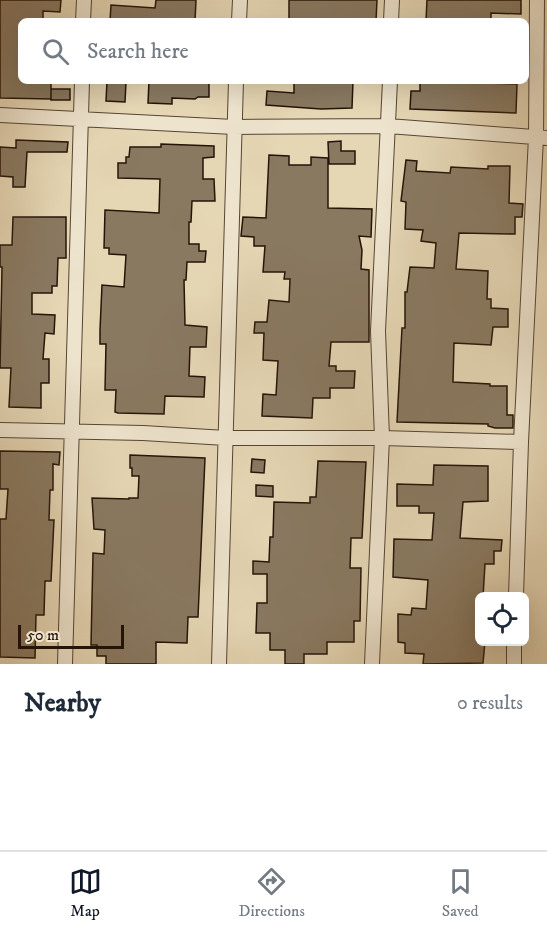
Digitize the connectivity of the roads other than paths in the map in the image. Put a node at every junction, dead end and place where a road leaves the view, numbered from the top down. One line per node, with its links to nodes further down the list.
1 (84, 0): 5 (street)
2 (240, 0): 6 (street)
3 (392, 0): 7 (street)
4 (537, 0): 15 (street)
5 (83, 18)
6 (239, 18)
7 (391, 18)
8 (82, 84): 12 (street)
9 (236, 84): 14 (street)
10 (390, 84): 13 (street)
11 (0, 115): 12 (street)
12 (81, 118): 14 (street); 17 (street)
13 (388, 126): 14 (street); 15 (street); 19 (street)
14 (234, 127): 18 (street)
15 (542, 137): 20 (street)
16 (0, 430): 17 (street)
17 (71, 431): 18 (street); 23 (street)
18 (226, 438): 19 (street); 24 (street)
19 (382, 438): 20 (street); 25 (street)
20 (521, 442): 21 (street)
21 (516, 592)
22 (514, 646): 26 (street)
23 (65, 664)
24 (219, 664)
25 (372, 664)
26 (514, 664)

